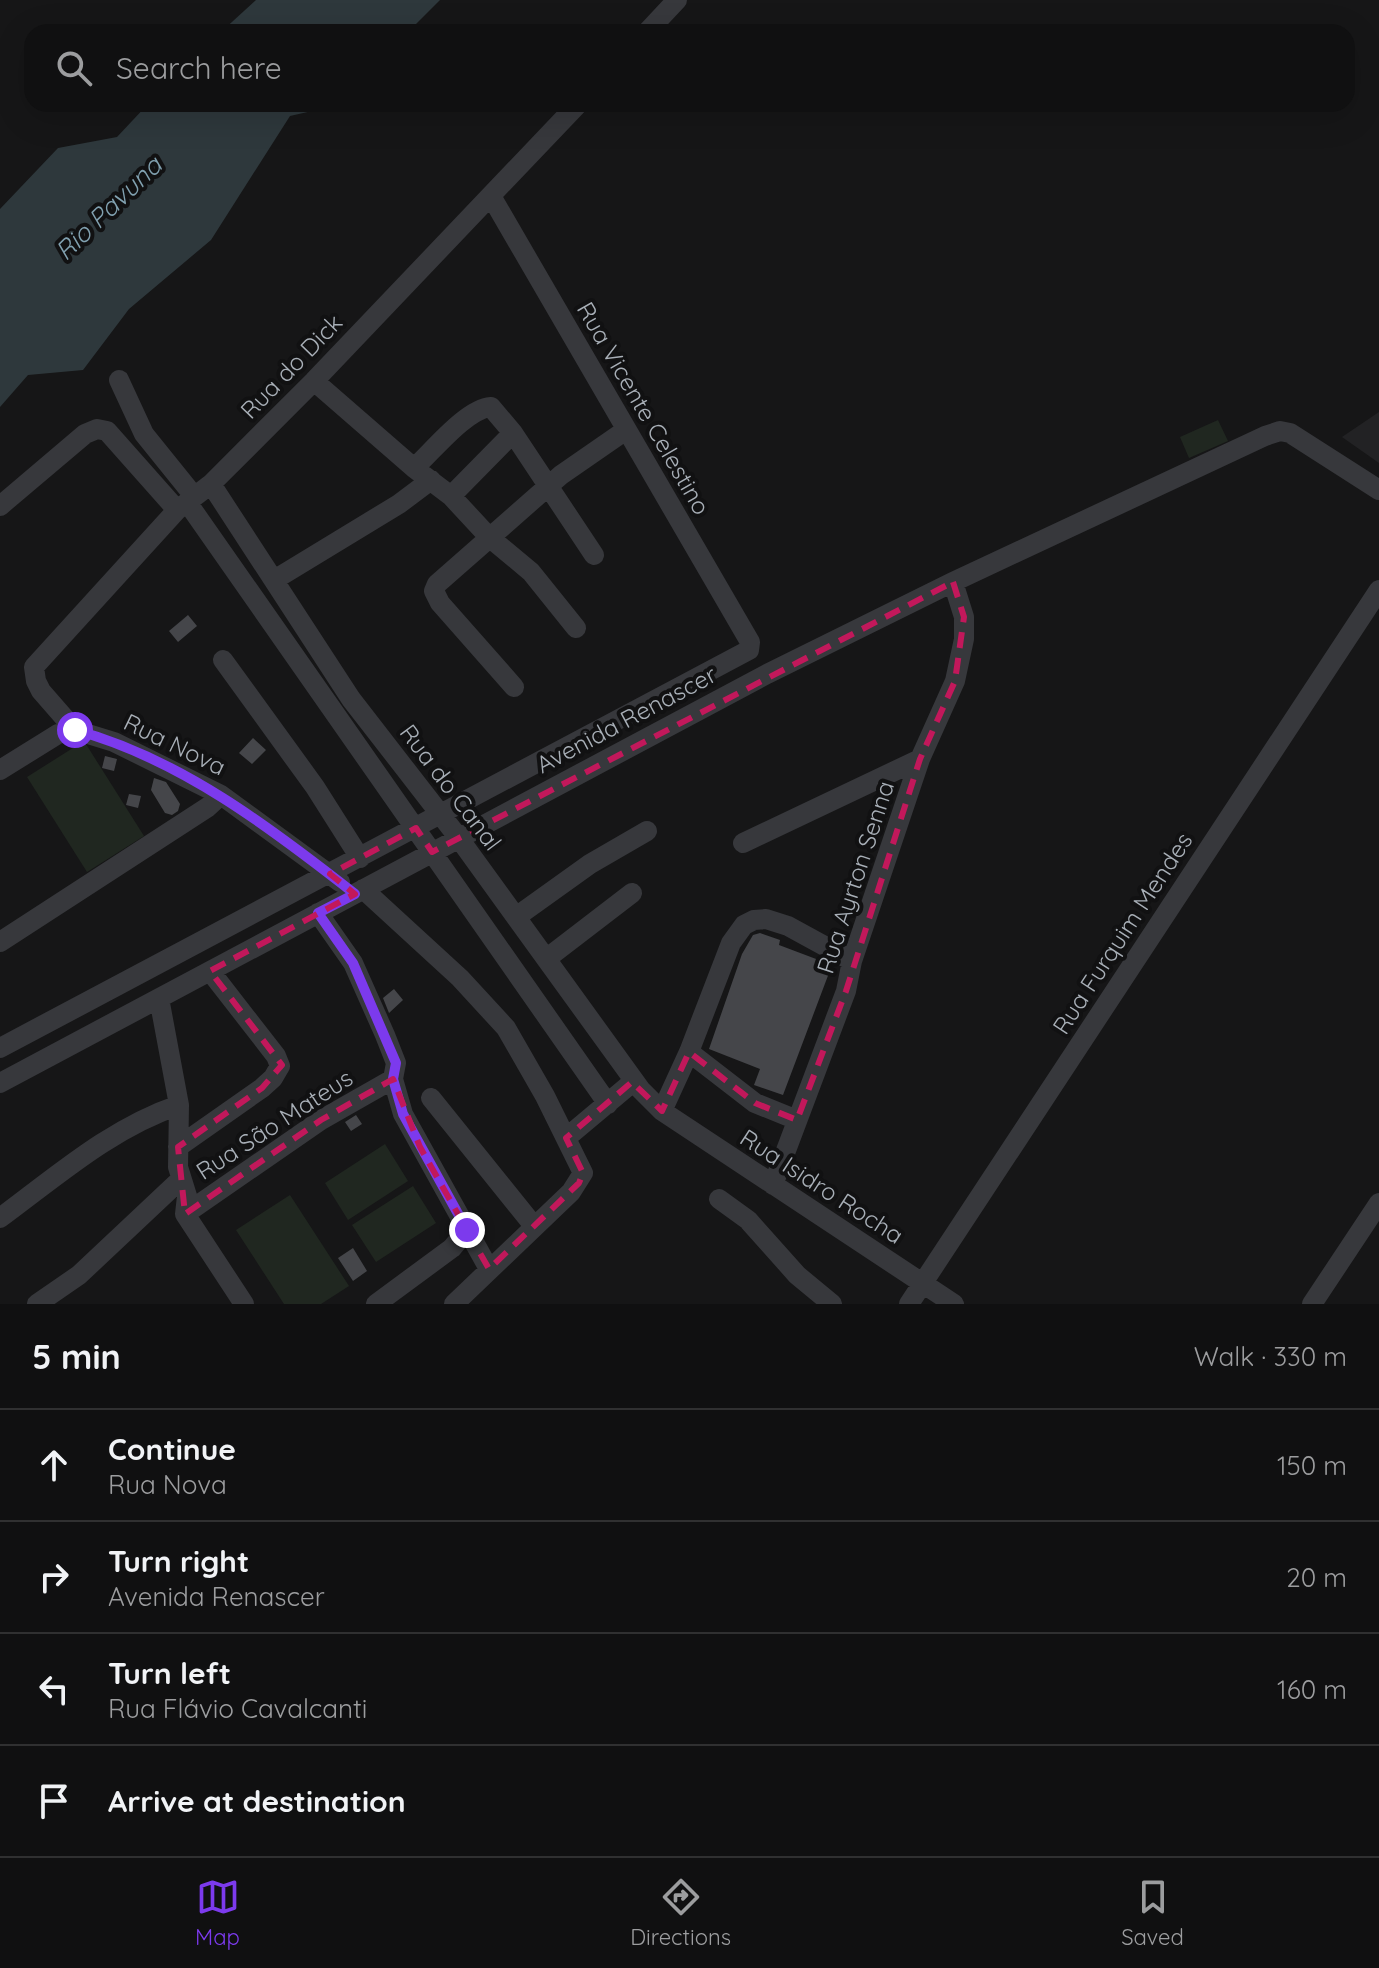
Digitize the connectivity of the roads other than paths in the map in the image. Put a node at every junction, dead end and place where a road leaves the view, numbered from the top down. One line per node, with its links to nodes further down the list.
1 (677, 0): 2 (street)
2 (654, 24)
3 (570, 112): 4 (street, Rua do Dick)
4 (491, 196): 6 (street, Rua do Dick); 7 (street, Rua Vicente Celestino)
5 (119, 380): 13 (street)
6 (314, 381): 9 (street); 13 (street, Rua do Dick)
7 (626, 430): 10 (street); 21 (street, Rua Vicente Celestino)
8 (513, 433): 9 (street); 10 (street); 12 (street)
9 (423, 474): 12 (street); 17 (street)
10 (548, 487): 15 (street); 16 (street)
11 (1379, 490): 18 (street, Avenida Renascer)
12 (451, 496): 15 (street)
13 (193, 498): 14 (street); 17 (street, Rua do Canal); 25 (street, Rua do Dick); 30 (street)
14 (0, 506)
15 (489, 537): 20 (street); 24 (street)
16 (594, 555)
17 (274, 580): 29 (street, Rua do Canal)
18 (953, 582): 23 (street, Avenida Renascer); 26 (street, Rua Ayrton Senna)
19 (1379, 590): 67 (street, Rua Furquim Mendes)
20 (576, 628)
21 (750, 646): 23 (street, Rua Vicente Celestino); 29 (street, Avenida Renascer)
22 (223, 660): 35 (street)
23 (767, 674): 32 (street, Avenida Renascer)
24 (514, 687)
25 (75, 730): 27 (street); 28 (street, Rua Nova)
26 (920, 759): 33 (street); 43 (street, Rua Ayrton Senna)
27 (0, 770)
28 (221, 795): 36 (street, Rua Nova); 41 (street)
29 (441, 814): 30 (street, Avenida Renascer); 32 (street, Rua do Canal)
30 (416, 828): 34 (street); 35 (street, Avenida Renascer)
31 (647, 831): 40 (street)
32 (458, 837): 34 (street, Avenida Renascer); 40 (street, Rua do Canal)
33 (743, 843)
34 (432, 852): 37 (street, Avenida Renascer); 52 (street)
35 (360, 858): 36 (street, Avenida Renascer)
36 (330, 874): 37 (street, Rua Nova); 46 (street, Avenida Renascer)
37 (359, 892): 39 (street, Avenida Renascer); 56 (street, Rua Nova)
38 (632, 893): 42 (street)
39 (318, 913): 44 (street, Avenida Renascer); 48 (street)
40 (516, 917): 42 (street, Rua do Canal)
41 (0, 942)
42 (546, 959): 49 (street, Rua do Canal)
43 (852, 961): 47 (street); 55 (street, Rua Ayrton Senna)
44 (210, 971): 45 (street, Avenida Renascer); 57 (street)
45 (159, 998): 50 (street, Avenida Renascer); 53 (street)
46 (0, 1048)
47 (689, 1052): 54 (street); 55 (street)
48 (393, 1079): 62 (street, Rua São Mateus); 65 (street)
49 (634, 1081): 52 (street); 54 (street, Rua do Canal)
50 (0, 1083)
51 (431, 1098): 64 (street)
52 (608, 1104): 56 (street)
53 (179, 1105): 57 (street); 63 (street)
54 (662, 1111): 59 (street, Rua Isidro Rocha)
55 (797, 1120): 59 (street, Rua Ayrton Senna)
56 (570, 1145): 64 (street)
57 (178, 1147): 58 (street)
58 (180, 1180): 62 (street); 68 (street)
59 (773, 1185): 67 (street, Rua Isidro Rocha)
60 (719, 1199): 72 (street)
61 (1379, 1203): 75 (street)
62 (185, 1214): 69 (street)
63 (0, 1218)
64 (534, 1226): 66 (street)
65 (467, 1230): 66 (street); 70 (street)
66 (489, 1269): 71 (street)
67 (923, 1283): 73 (street, Rua Furquim Mendes); 74 (street, Rua Isidro Rocha)
68 (37, 1304)
69 (244, 1304)
70 (376, 1304)
71 (454, 1304)
72 (832, 1304)
73 (909, 1304)
74 (954, 1304)
75 (1312, 1304)

